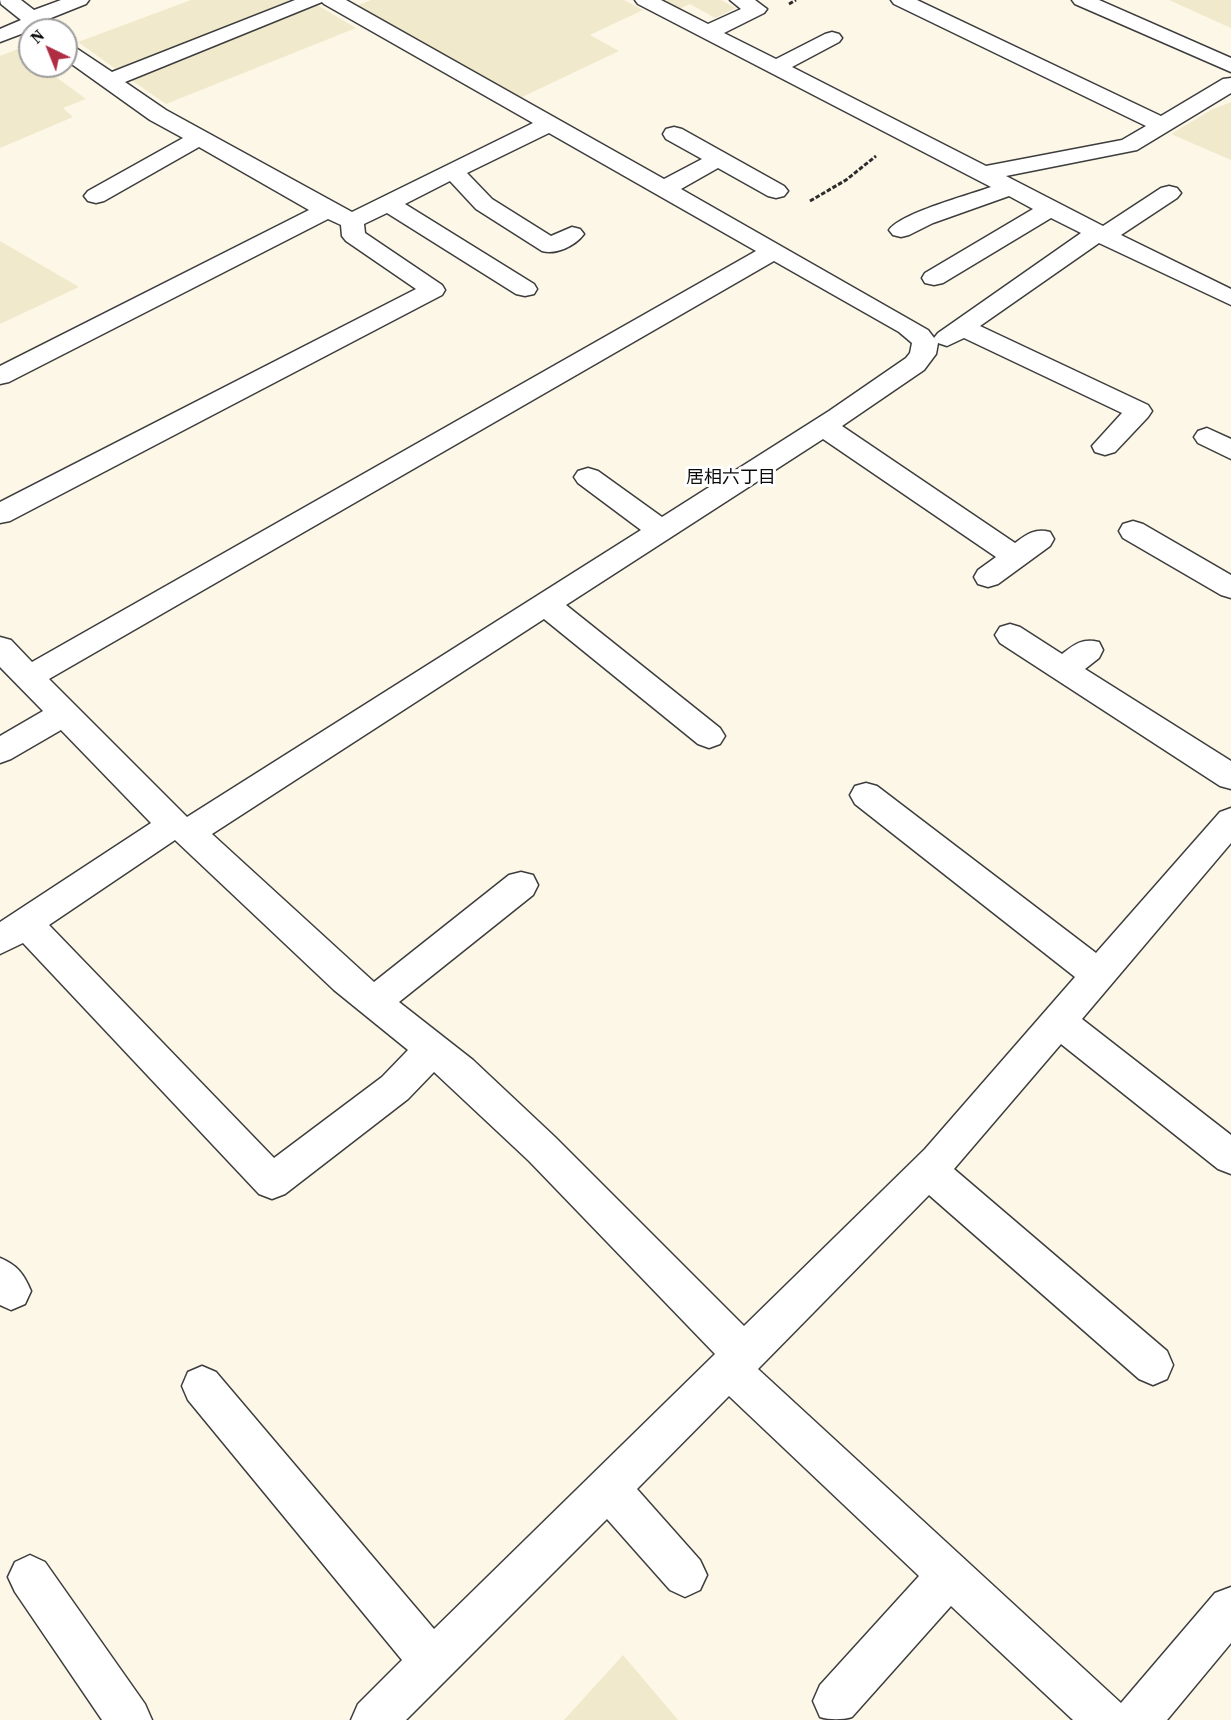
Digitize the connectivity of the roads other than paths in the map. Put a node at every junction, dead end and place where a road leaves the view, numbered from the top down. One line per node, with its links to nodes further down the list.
1 (8, 0): 9 (street)
2 (79, 0): 10 (street)
3 (313, 0): 18 (street)
4 (645, 0): 12 (street)
5 (740, 0): 12 (street)
6 (901, 0): 21 (street)
7 (1082, 0): 16 (street)
8 (343, 2): 20 (street)
9 (27, 18)
10 (44, 18)
11 (18, 29): 13 (street)
12 (709, 32): 17 (street)
13 (0, 36)
14 (832, 38): 17 (street)
15 (78, 59): 18 (street)
16 (1231, 66)
17 (776, 67): 26 (street)
18 (109, 81): 23 (street)
19 (1231, 84): 21 (street)
20 (549, 124): 25 (street); 28 (street)
21 (1162, 125): 26 (street)
22 (674, 134): 24 (street)
23 (199, 138): 31 (street); 34 (street)
24 (718, 159): 28 (street); 29 (street)
25 (453, 171): 32 (street); 37 (street)
26 (983, 174): 27 (street)
27 (1011, 188): 33 (street); 36 (street)
28 (663, 189): 39 (street)
29 (776, 192)
30 (1169, 193): 38 (street)
31 (96, 196)
32 (388, 203): 35 (street); 41 (street)
33 (1050, 209): 38 (street); 40 (street)
34 (327, 210): 35 (street); 45 (street)
35 (352, 220): 51 (street)
36 (901, 230)
37 (572, 234)
38 (1100, 235): 42 (street); 43 (street)
39 (774, 251): 44 (street); 63 (street)
40 (934, 278)
41 (525, 290)
42 (1231, 298)
43 (963, 328): 44 (street); 48 (street)
44 (926, 343): 46 (street)
45 (0, 376)
46 (822, 426): 52 (street); 55 (street)
47 (1207, 437): 49 (street)
48 (1105, 446)
49 (1231, 450)
50 (588, 477): 52 (street)
51 (0, 514)
52 (661, 530): 58 (street)
53 (1133, 531): 57 (street)
54 (1040, 539): 55 (street)
55 (1016, 557): 56 (street)
56 (987, 577)
57 (1231, 588)
58 (544, 604): 65 (street); 70 (street)
59 (1010, 635): 62 (street)
60 (0, 648): 63 (street)
61 (1088, 650): 62 (street)
62 (1063, 670): 67 (street)
63 (29, 677): 64 (street)
64 (64, 714): 66 (street); 70 (street)
65 (709, 736)
66 (0, 751)
67 (1231, 777)
68 (866, 795): 73 (street)
69 (1231, 821): 73 (street)
70 (181, 829): 72 (street); 74 (street)
71 (521, 885): 74 (street)
72 (13, 931): 76 (street)
73 (1097, 974): 75 (street)
74 (374, 1002): 76 (street)
75 (1058, 1022): 77 (street); 78 (street)
76 (433, 1049): 79 (street)
77 (1231, 1157)
78 (928, 1170): 79 (street); 80 (street)
79 (736, 1362): 82 (street); 83 (street)
80 (1153, 1365)
81 (202, 1386): 87 (street)
82 (608, 1488): 84 (street); 87 (street)
83 (950, 1574): 88 (street); 91 (street)
84 (685, 1575)
85 (30, 1577): 89 (street)
86 (1231, 1609): 92 (street)
87 (433, 1662): 90 (street)
88 (836, 1701)
89 (129, 1720)
90 (374, 1720)
91 (1106, 1720)
92 (1137, 1720)

